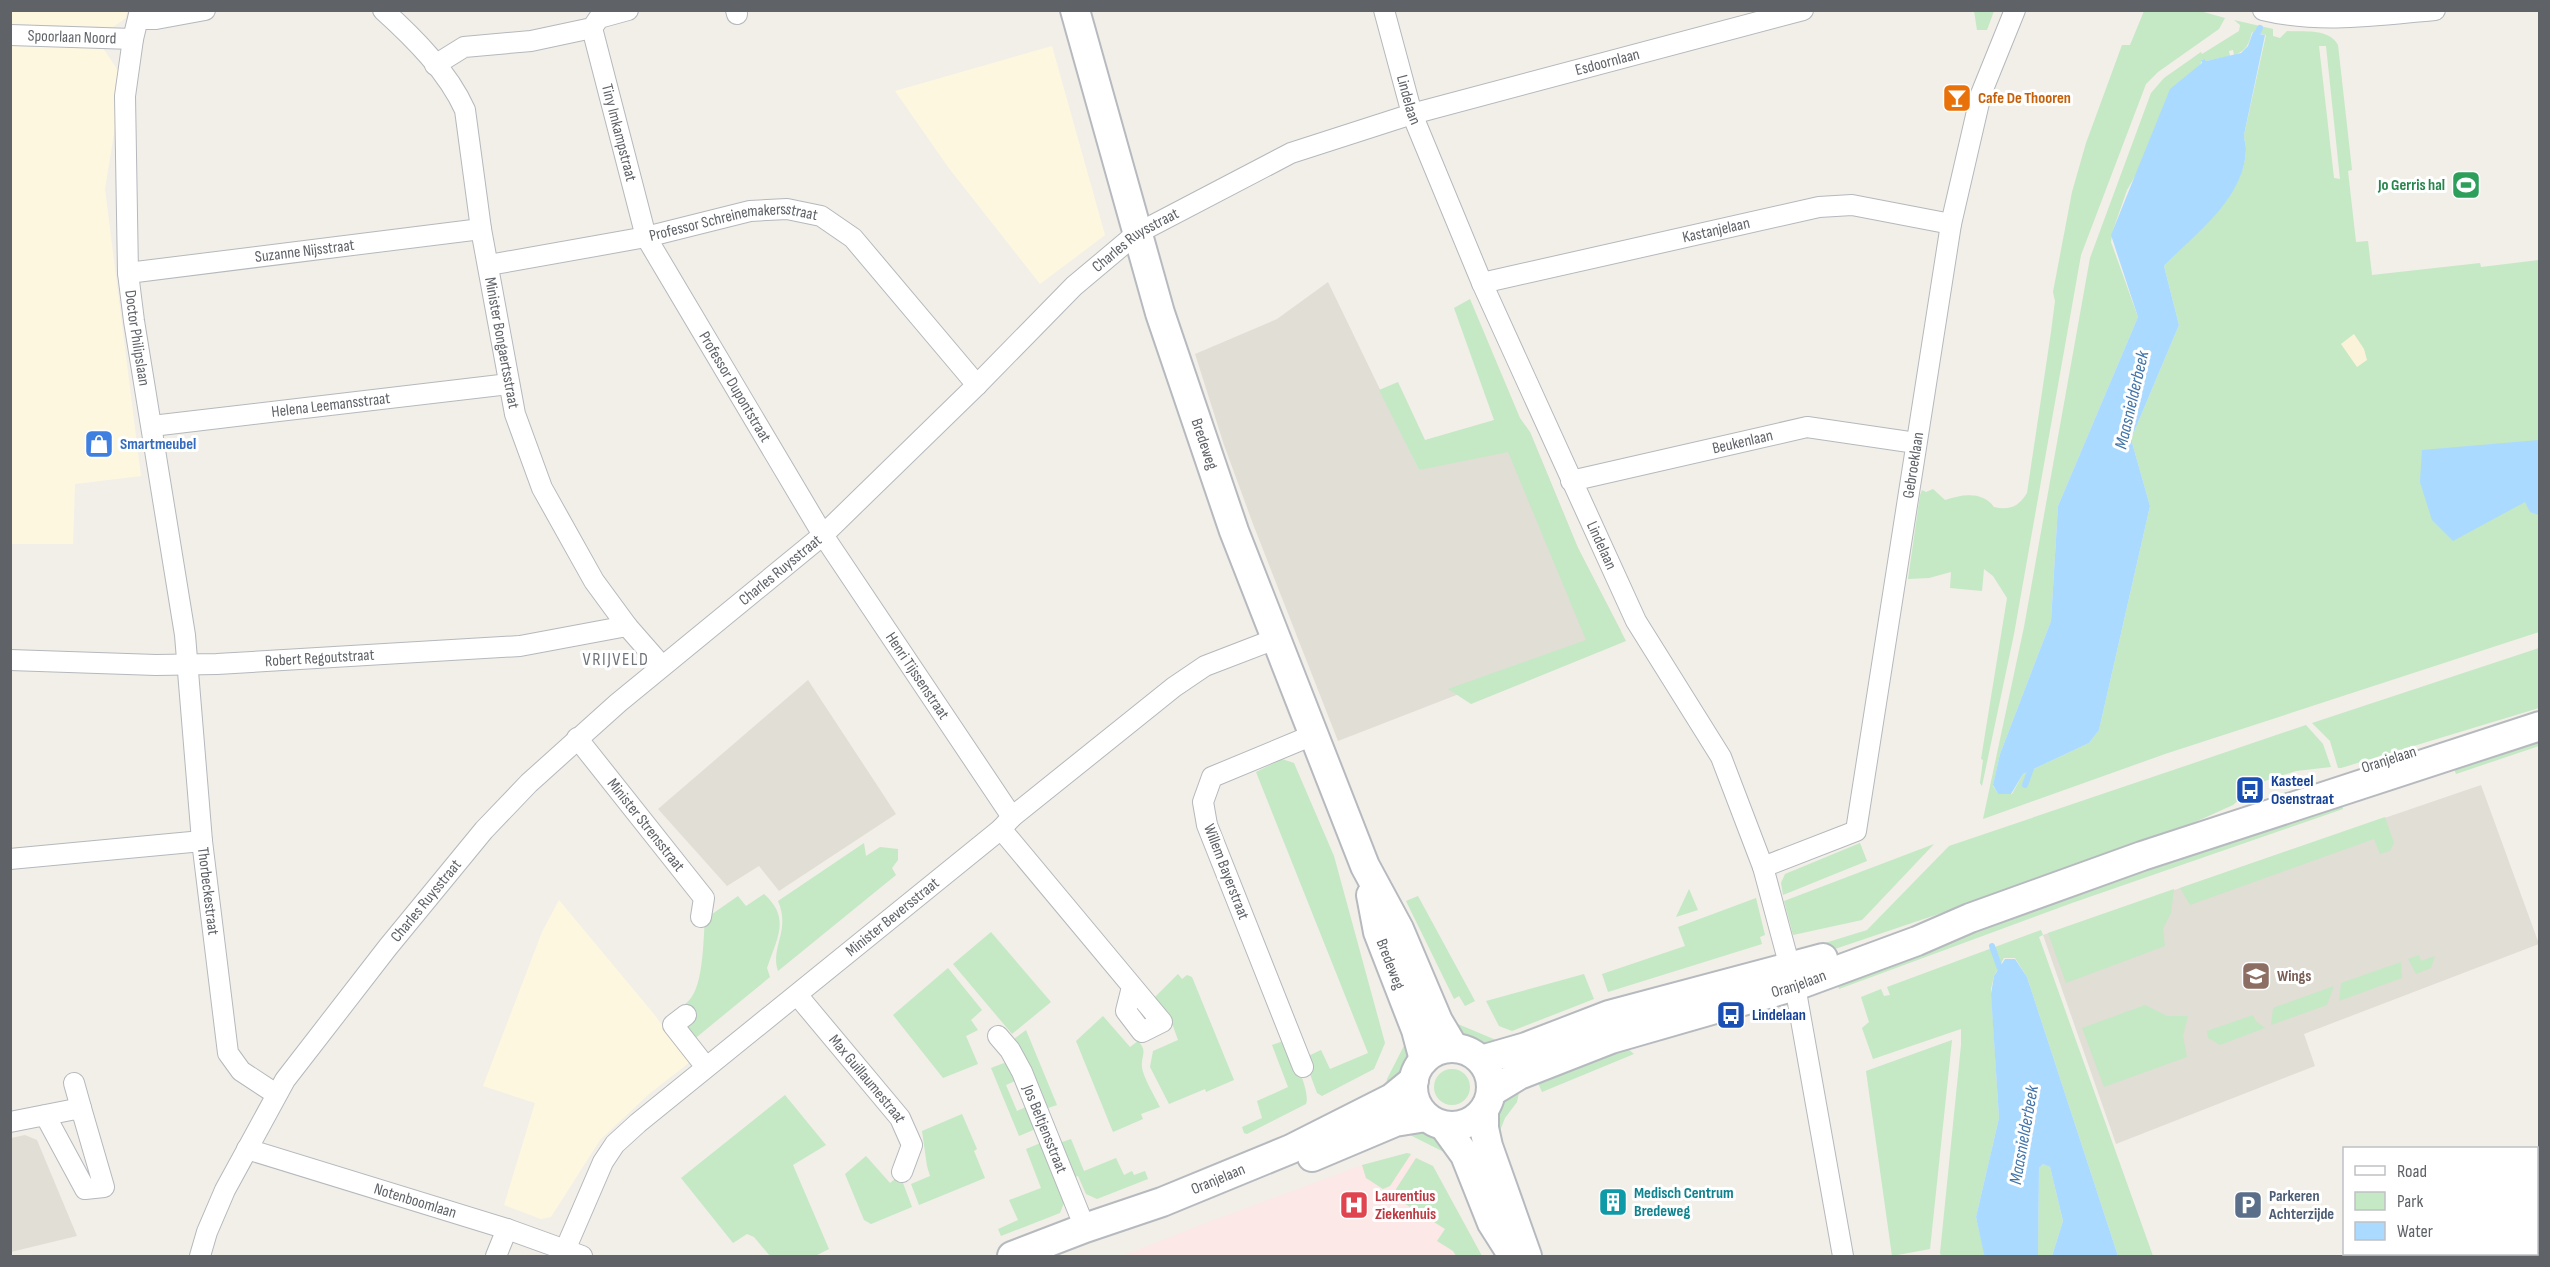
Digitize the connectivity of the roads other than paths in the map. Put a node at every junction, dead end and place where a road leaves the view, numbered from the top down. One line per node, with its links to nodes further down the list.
1 (205, 10): 10 (street)
2 (383, 10): 14 (street, Minister Bongaertsstraat)
3 (628, 10): 11 (street)
4 (1075, 10): 18 (street, Bredeweg)
5 (1384, 10): 15 (street, Lindelaan)
6 (1803, 10): 15 (street, Esdoornlaan)
7 (2015, 10): 16 (street, Gebroeklaan)
8 (2263, 10): 9 (street)
9 (2435, 10)
10 (140, 15): 13 (street, Doctor Philipslaan)
11 (592, 28): 14 (street); 19 (street, Tiny Imkampstraat)
12 (10, 35): 13 (street, Spoorlaan Noord)
13 (133, 39): 21 (street, Doctor Philipslaan)
14 (435, 65): 17 (street, Minister Bongaertsstraat)
15 (1412, 114): 18 (street, Charles Ruysstraat); 22 (street, Lindelaan)
16 (1951, 224): 22 (street, Kastanjelaan); 26 (street, Gebroeklaan)
17 (481, 229): 20 (street, Minister Bongaertsstraat); 21 (street, Suzanne Nijsstraat)
18 (1136, 234): 24 (street, Charles Ruysstraat); 30 (street, Bredeweg)
19 (646, 237): 20 (street, Professor Schreinemakersstraat); 24 (street, Professor Schreinemakersstraat); 28 (street, Professor Dupontstraat)
20 (489, 265): 23 (street, Minister Bongaertsstraat)
21 (128, 273): 25 (street, Doctor Philipslaan)
22 (1482, 283): 27 (street, Lindelaan)
23 (509, 384): 25 (street, Helena Leemansstraat); 29 (street, Minister Bongaertsstraat)
24 (977, 385): 28 (street, Charles Ruysstraat)
25 (152, 426): 32 (street, Doctor Philipslaan)
26 (1916, 443): 27 (street, Beukenlaan); 43 (street, Gebroeklaan)
27 (1571, 481): 43 (street, Lindelaan)
28 (823, 535): 33 (street, Charles Ruysstraat); 38 (street, Henri Tijssenstraat)
29 (627, 626): 32 (street, Robert Regoutstraat); 33 (street, Minister Bongaertsstraat)
30 (1275, 639): 36 (street, Bredeweg); 38 (street, Minister Beversstraat)
31 (10, 660): 32 (street, Robert Regoutstraat)
32 (187, 665): 39 (street, Thorbeckestraat)
33 (662, 666): 37 (street, Charles Ruysstraat)
34 (2540, 715): 40 (street, Oranjelaan)
35 (2540, 726): 40 (street, Oranjelaan)
36 (1313, 735): 42 (street, Bredeweg); 52 (street, Willem Bayerstraat)
37 (577, 738): 44 (street, Minister Strensstraat); 56 (street, Charles Ruysstraat)
38 (1007, 823): 46 (street, Henri Tijssenstraat); 47 (street, Minister Beversstraat)
39 (202, 841): 41 (street); 56 (street, Thorbeckestraat)
40 (2142, 856): 45 (street, Oranjelaan)
41 (10, 859)
42 (1365, 866): 50 (street, Bredeweg); 54 (street, Bredeweg)
43 (1763, 867): 45 (street, Lindelaan)
44 (700, 917)
45 (1793, 985): 51 (street, Oranjelaan); 57 (street, Oranjelaan); 73 (street, Lindelaan)
46 (1132, 987)
47 (798, 996): 53 (street, Minister Beversstraat); 63 (street, Max Guillaumestraat)
48 (686, 1015): 53 (street)
49 (998, 1036): 64 (street, Jos Beltjensstraat)
50 (1454, 1048): 51 (street); 54 (street)
51 (1481, 1060): 57 (street)
52 (1303, 1066)
53 (706, 1067): 66 (street, Minister Beversstraat)
54 (1419, 1070): 60 (street); 64 (street, Oranjelaan)
55 (74, 1083): 58 (street)
56 (276, 1095): 62 (street, Charles Ruysstraat)
57 (1488, 1102): 60 (street); 72 (street)
58 (81, 1108): 59 (street); 59 (street)
59 (45, 1115): 61 (street)
60 (1435, 1121): 70 (street, Oranjelaan); 71 (street)
61 (10, 1122)
62 (247, 1149): 65 (street, Notenboomlaan); 67 (street, Charles Ruysstraat)
63 (902, 1172)
64 (1085, 1228): 69 (street, Oranjelaan)
65 (507, 1230): 66 (street, Notenboomlaan); 68 (street)
66 (573, 1253)
67 (200, 1257)
68 (496, 1257)
69 (1012, 1257)
70 (1058, 1257)
71 (1513, 1257)
72 (1527, 1257)
73 (1843, 1257)

